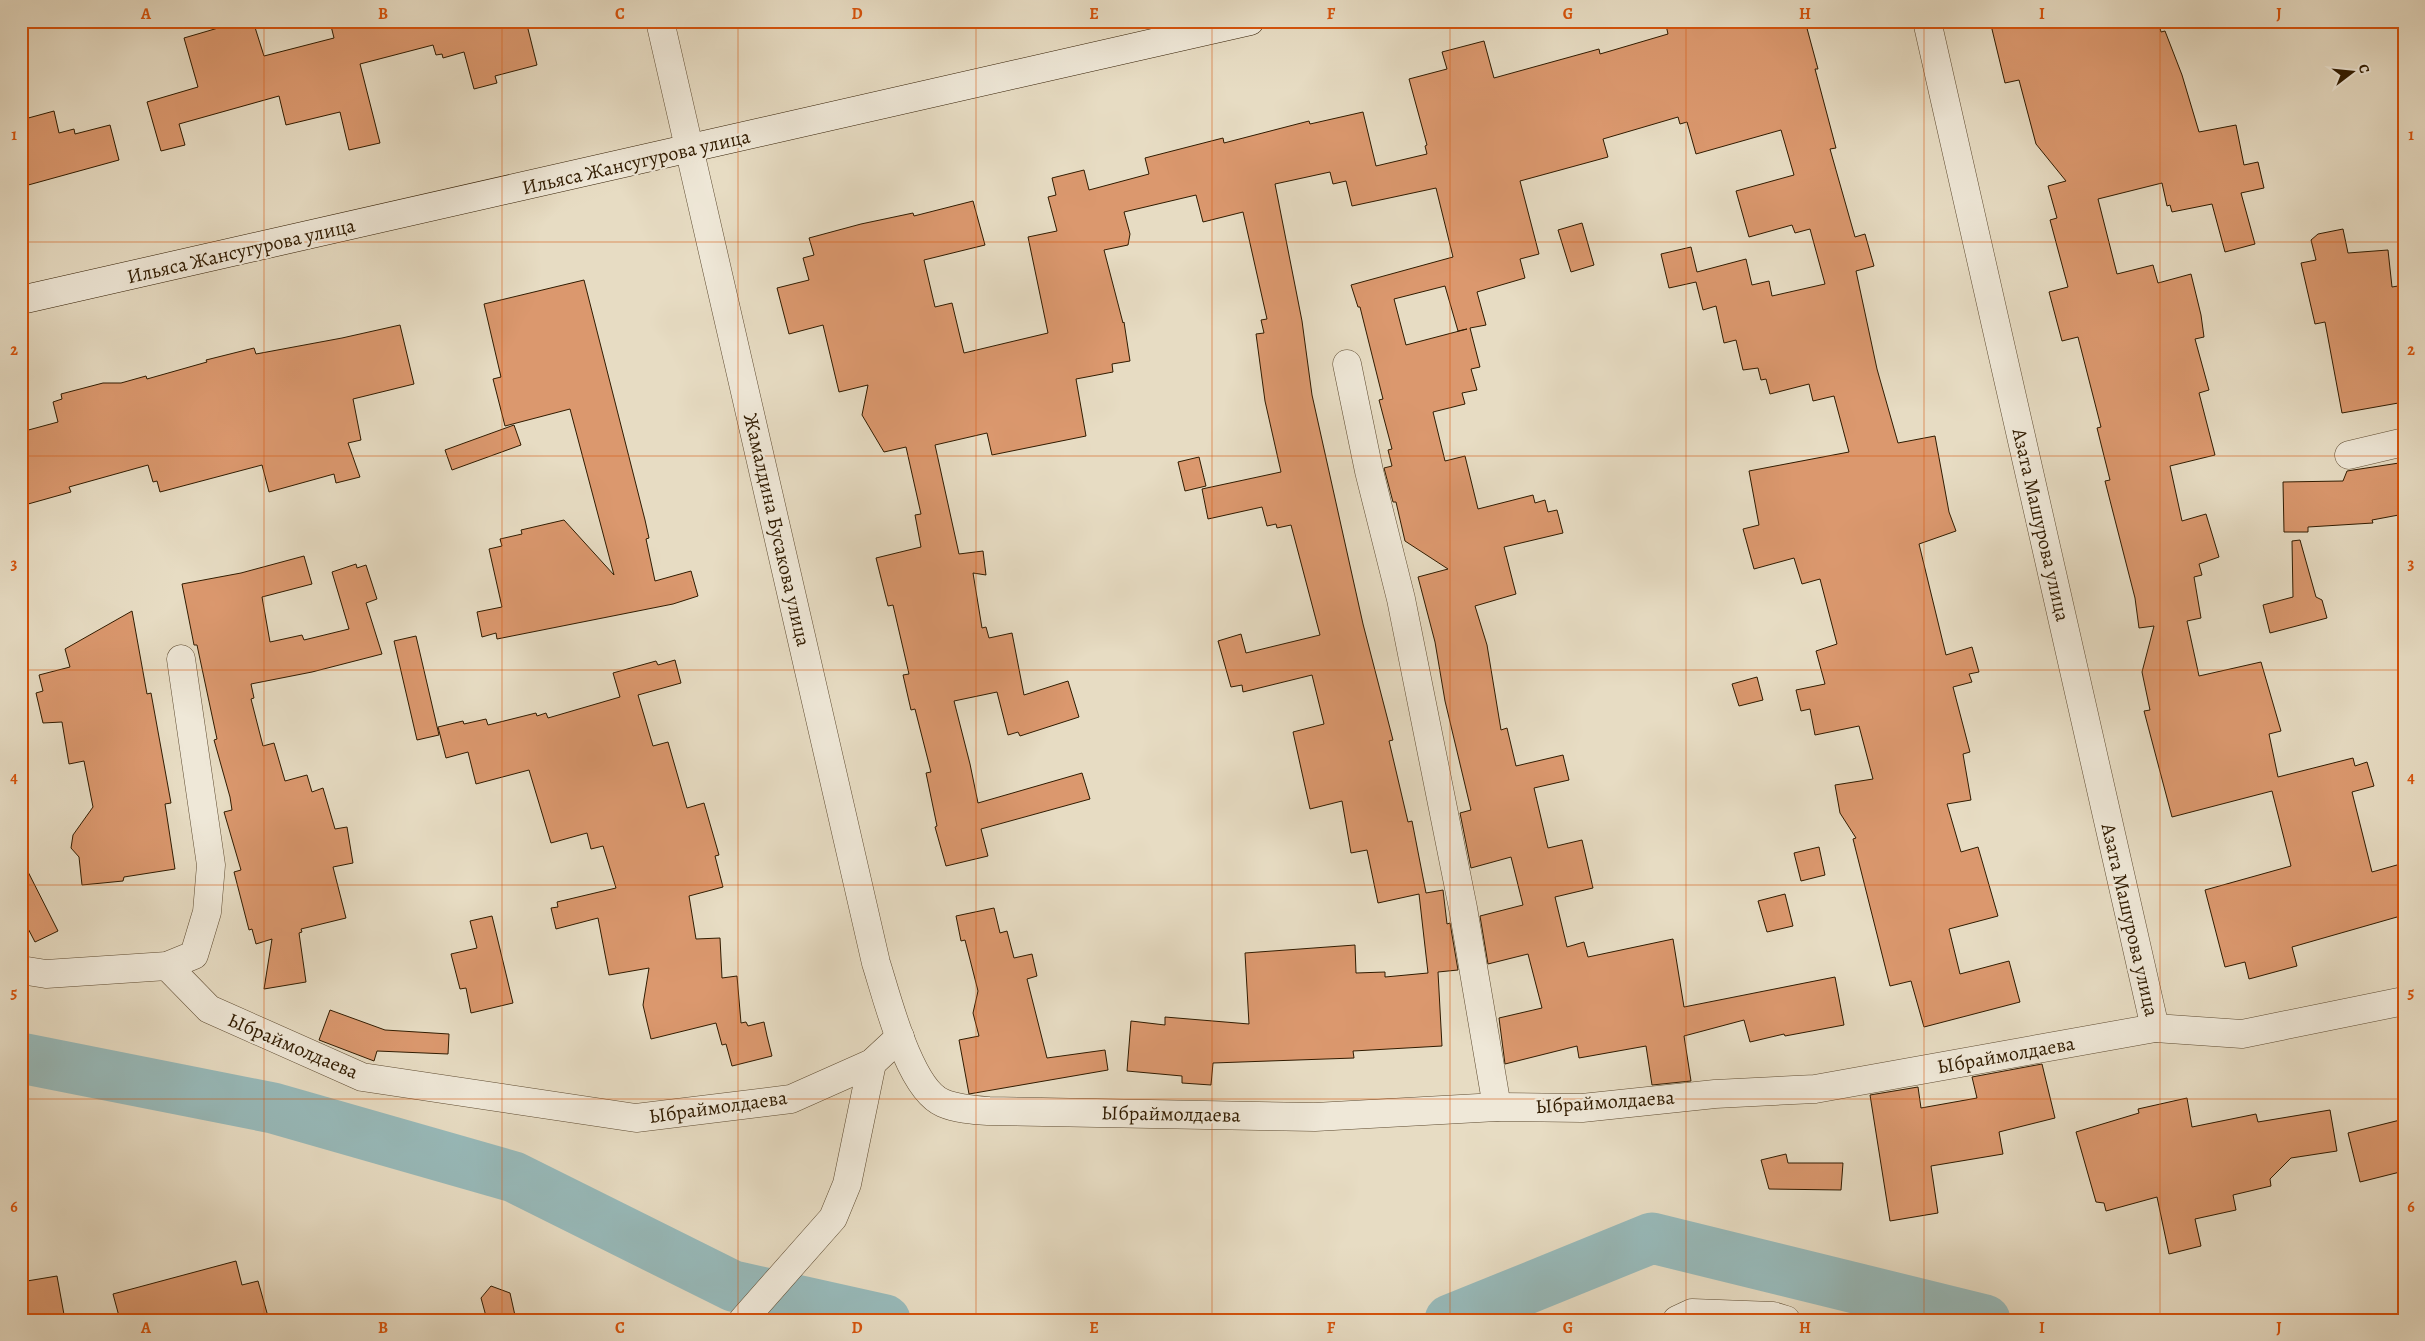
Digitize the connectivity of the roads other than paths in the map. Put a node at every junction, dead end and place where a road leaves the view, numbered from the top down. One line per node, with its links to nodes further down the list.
1 (660, 21): 4 (street, Жамалдина Бусакова улица)
2 (1250, 21): 4 (street, Ильяса Жансугурова улица)
3 (1927, 21): 13 (street, Азата Машурова улица)
4 (690, 150): 5 (street, Ильяса Жансугурова улица); 14 (street, Жамалдина Бусакова улица)
5 (21, 300)
6 (1347, 364): 16 (street)
7 (2404, 442): 8 (street)
8 (2349, 454)
9 (181, 659): 10 (street)
10 (166, 966): 11 (street); 15 (street, Ыбраймолдаева)
11 (21, 970)
12 (2404, 1001): 13 (street, Ыбраймолдаева)
13 (2155, 1028): 16 (street, Ыбраймолдаева)
14 (900, 1037): 15 (street, Ыбраймолдаева); 16 (street, Ыбраймолдаева)
15 (872, 1063): 17 (street)
16 (1496, 1107)
17 (742, 1320)
18 (1678, 1320): 19 (street)
19 (1786, 1320)

